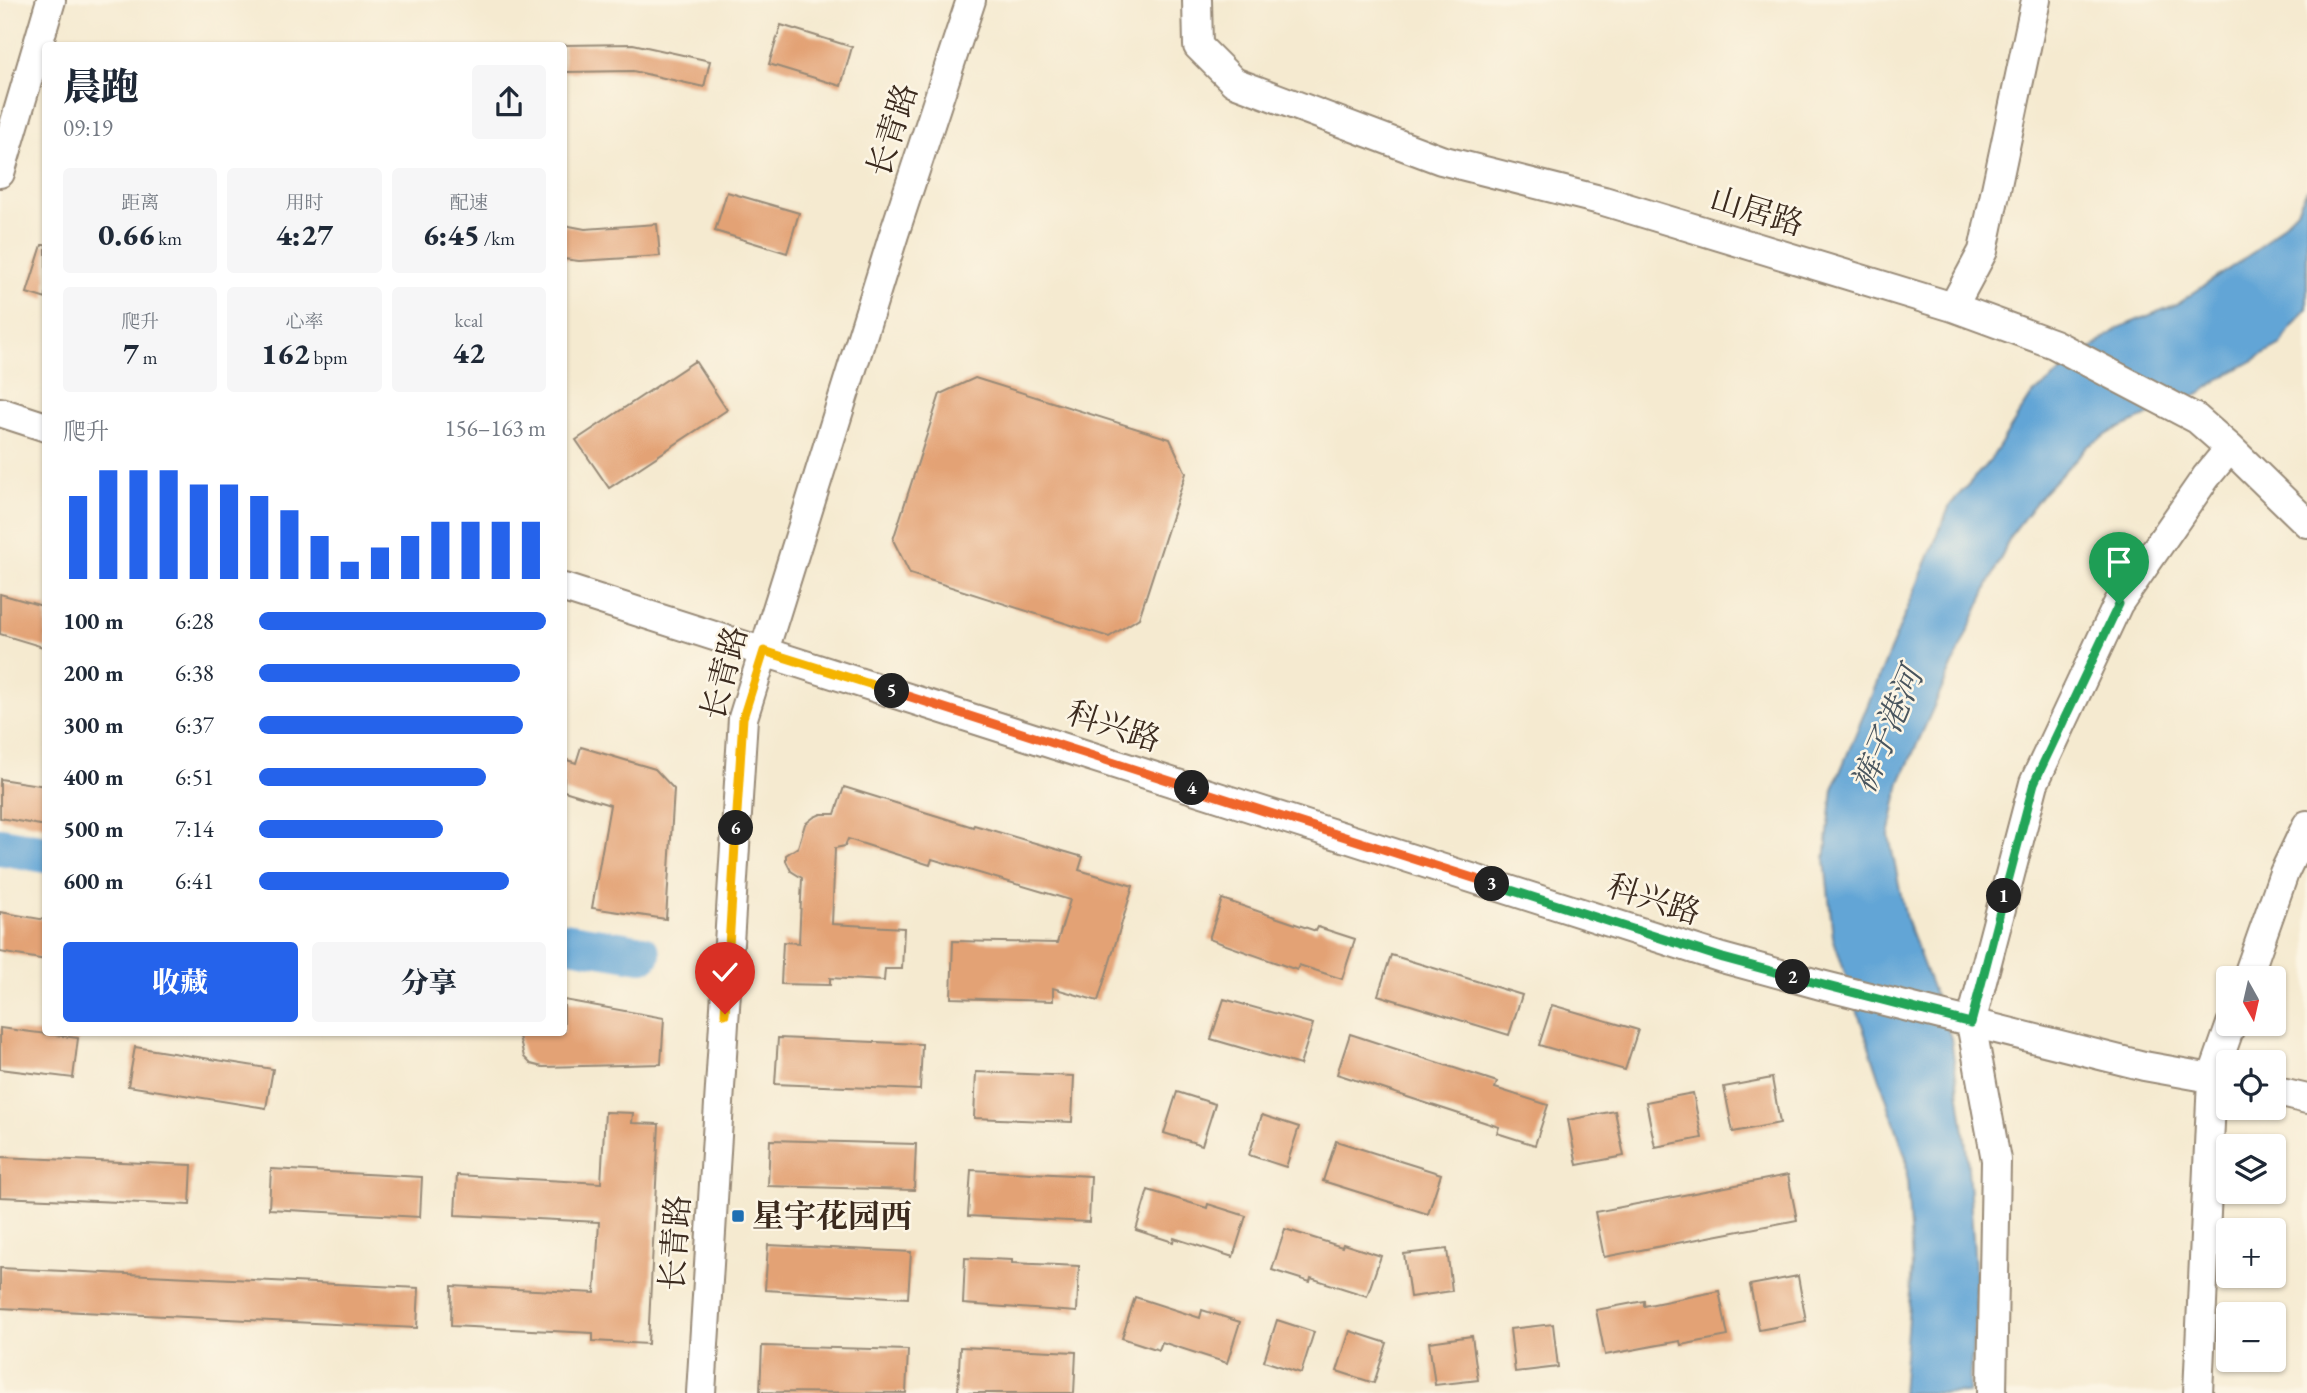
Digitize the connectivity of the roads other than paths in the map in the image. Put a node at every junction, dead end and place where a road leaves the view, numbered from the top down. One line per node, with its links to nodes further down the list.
1 (51, 0): 5 (street)
2 (971, 0): 12 (street, 长青路)
3 (1197, 0): 6 (street, 山居路)
4 (2036, 0): 6 (street)
5 (0, 173)
6 (1953, 307): 9 (street, 山居路)
7 (0, 412): 8 (street)
8 (42, 425)
9 (2230, 448): 10 (street, 山居路); 15 (street)
10 (2307, 523)
11 (567, 589): 12 (street, 科兴路)
12 (764, 651): 15 (street, 科兴路); 20 (street, 长青路)
13 (2307, 825): 14 (street)
14 (2251, 966)
15 (1961, 1020): 16 (street, 科兴路); 21 (street)
16 (2216, 1079)
17 (2286, 1094): 18 (street)
18 (2307, 1099)
19 (2217, 1120): 22 (street)
20 (701, 1393)
21 (1992, 1393)
22 (2198, 1393)

